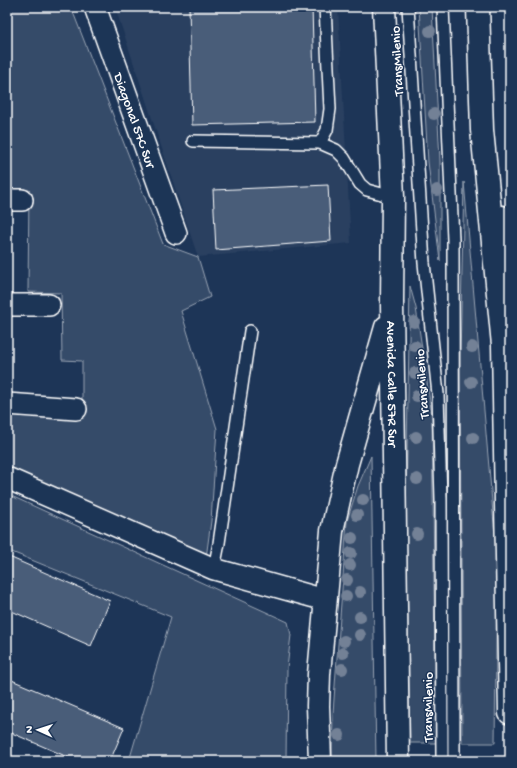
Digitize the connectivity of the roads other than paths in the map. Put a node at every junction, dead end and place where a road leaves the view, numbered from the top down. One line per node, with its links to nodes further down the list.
1 (95, 7): 11 (street, Diagonal 57C Sur)
2 (325, 7): 9 (lane)
3 (384, 7): 10 (highway, Avenida Calle 57R Sur)
4 (408, 7): 25 (lane, TransMilenio)
5 (444, 7): 26 (lane, TransMilenio)
6 (478, 7): 7 (highway)
7 (482, 130): 12 (highway); 22 (highway)
8 (193, 141): 9 (lane)
9 (320, 142): 10 (lane)
10 (393, 197): 13 (highway, Avenida Calle 57R Sur)
11 (176, 233)
12 (510, 251)
13 (392, 303): 21 (highway); 23 (highway, Avenida Calle 57R Sur)
14 (7, 305): 15 (street)
15 (49, 305)
16 (250, 330): 20 (lane)
17 (7, 404): 18 (street)
18 (76, 408)
19 (7, 478): 20 (street)
20 (214, 569): 21 (street)
21 (325, 600): 24 (highway)
22 (510, 713)
23 (398, 753)
24 (320, 761)
25 (442, 761)
26 (454, 761)

